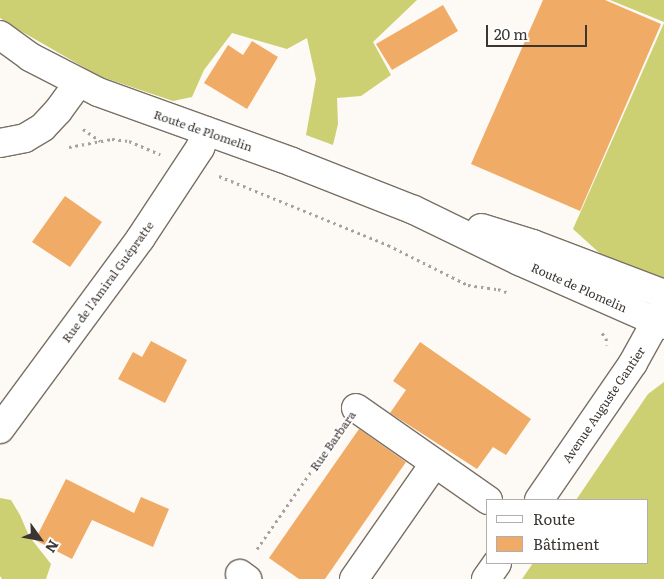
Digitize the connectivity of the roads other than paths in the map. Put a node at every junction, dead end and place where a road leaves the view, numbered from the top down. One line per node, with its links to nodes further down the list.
1 (0, 36): 2 (street, Route de Plomelin)
2 (78, 83): 3 (street, Route de Plomelin); 4 (street)
3 (207, 131): 5 (street, Route de Plomelin); 9 (street, Rue de l'Amiral Guépratte)
4 (0, 143)
5 (414, 210): 6 (street, Route de Plomelin); 7 (street, Route de Plomelin)
6 (664, 294)
7 (662, 318): 12 (street, Avenue Auguste Gantier)
8 (356, 408): 10 (street, Rue Barbara)
9 (0, 428)
10 (435, 464): 11 (street, Rue Barbara); 14 (street)
11 (487, 499)
12 (540, 499)
13 (496, 564): 15 (street)
14 (354, 579)
15 (486, 579)

